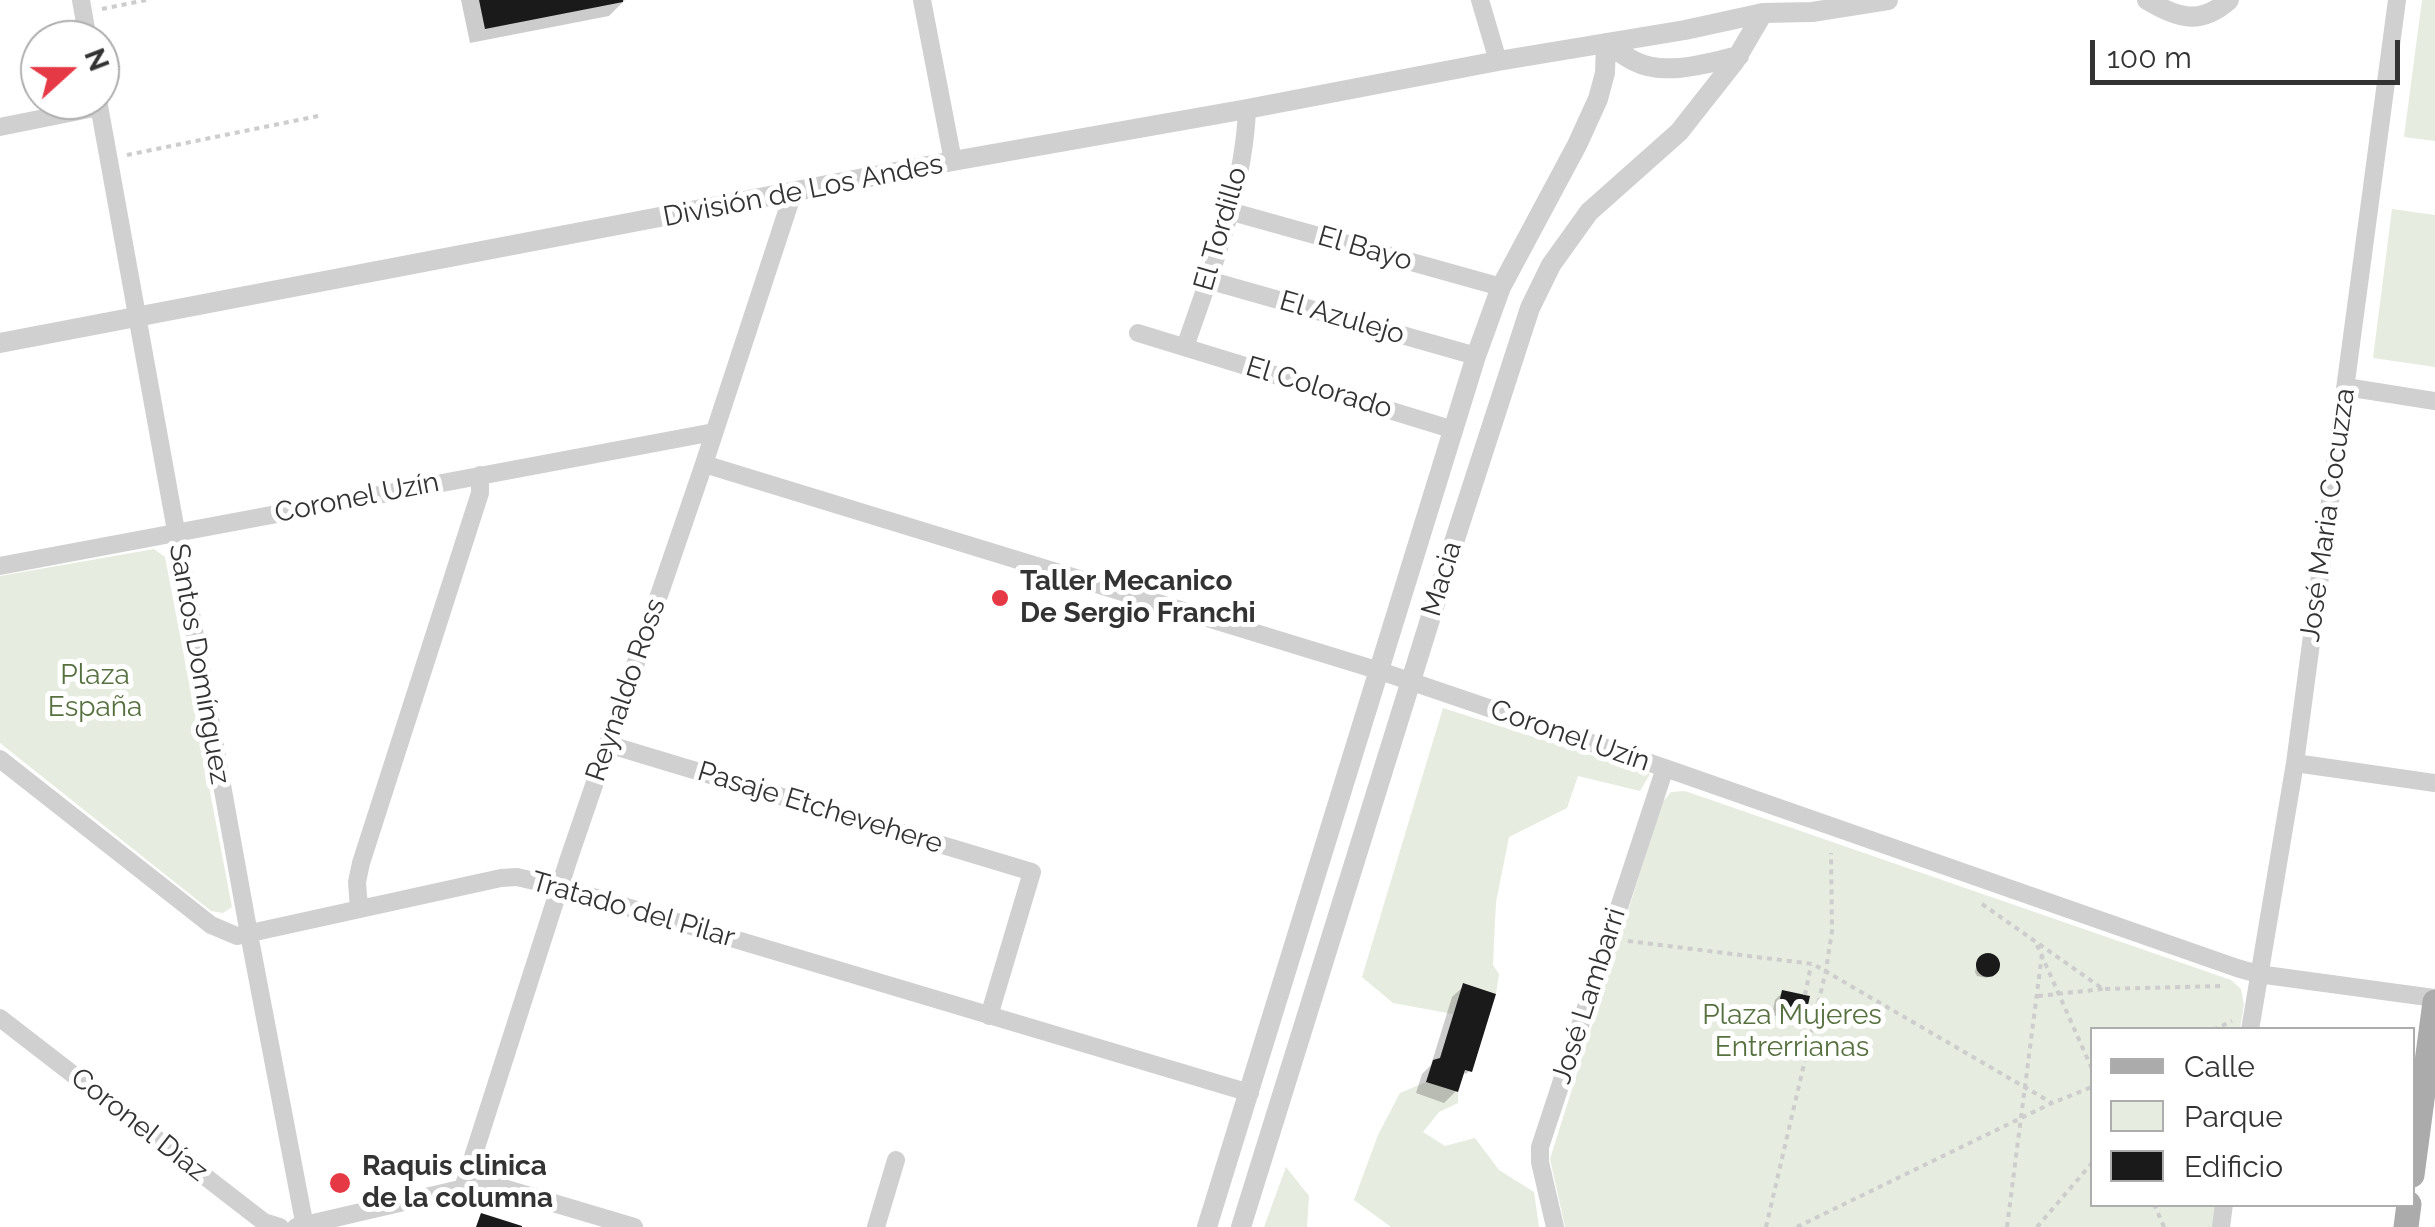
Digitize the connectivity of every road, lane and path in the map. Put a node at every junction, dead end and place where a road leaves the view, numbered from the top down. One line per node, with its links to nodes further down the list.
1 (146, 0): 9 (path)
2 (922, 0): 20 (street)
3 (1480, 0): 13 (street)
4 (1790, 0): 10 (street, División de Los Andes)
5 (1888, 0): 10 (street, División de Los Andes)
6 (2148, 0): 7 (street)
7 (2229, 0)
8 (2397, 0): 30 (street, José Maria Cocuzza)
9 (82, 6)
10 (1766, 7): 11 (street, División de Los Andes); 12 (street, Macia)
11 (1606, 43): 12 (street); 13 (street, División de Los Andes); 24 (street, Macia)
12 (1739, 56): 39 (street, Macia)
13 (1498, 61): 14 (street, División de Los Andes)
14 (1246, 110): 20 (street, División de Los Andes); 22 (street, El Tordillo)
15 (323, 115): 19 (path)
16 (30, 120): 18 (street)
17 (102, 120): 19 (street, Santos Domínguez)
18 (0, 127)
19 (110, 158): 25 (street, Santos Domínguez)
20 (952, 162): 21 (street, División de Los Andes)
21 (794, 193): 25 (street, División de Los Andes); 33 (street, Reynaldo Ross)
22 (1230, 211): 23 (street, El Tordillo); 24 (street, El Bayo)
23 (1208, 280): 28 (street, El Tordillo); 29 (street, El Azulejo)
24 (1501, 287): 29 (street, Macia)
25 (137, 317): 27 (street, División de Los Andes); 36 (street, Santos Domínguez)
26 (1138, 333): 28 (street, El Colorado)
27 (0, 343)
28 (1185, 347): 32 (street, El Colorado)
29 (1476, 356): 32 (street, Macia)
30 (2346, 387): 31 (street); 42 (street, José Maria Cocuzza)
31 (2435, 402)
32 (1454, 430): 38 (street, Macia)
33 (714, 432): 34 (street, Reynaldo Ross); 35 (street, Coronel Uzín)
34 (704, 464): 38 (street, Coronel Uzín); 40 (street, Reynaldo Ross)
35 (480, 475): 36 (street, Coronel Uzín); 48 (street)
36 (176, 533): 37 (street, Coronel Uzín); 49 (street, Santos Domínguez)
37 (0, 566)
38 (1380, 671): 39 (street, Coronel Uzín); 70 (street, Macia)
39 (1410, 682): 43 (street, Coronel Uzín); 83 (street, Macia)
40 (608, 744): 46 (street, Reynaldo Ross); 62 (street, Pasaje Etchevehere)
41 (0, 758): 49 (street)
42 (2295, 763): 44 (street); 55 (street, José Maria Cocuzza)
43 (1665, 768): 55 (street, Coronel Uzín); 84 (street, José Lambarri)
44 (2435, 783)
45 (1830, 853): 54 (path)
46 (560, 887): 48 (street, Tratado del Pilar); 62 (street, Tratado del Pilar); 76 (street, Reynaldo Ross)
47 (1982, 904): 51 (path)
48 (358, 909): 49 (street, Tratado del Pilar)
49 (248, 934): 77 (street, Santos Domínguez)
50 (1628, 941): 53 (path)
51 (2036, 942): 52 (path); 57 (path)
52 (2042, 954): 59 (path); 60 (path)
53 (1811, 964): 54 (path); 58 (path)
54 (1826, 970): 68 (path); 85 (path)
55 (2258, 974): 61 (street, Coronel Uzín); 66 (street, José Maria Cocuzza)
56 (2223, 986): 57 (path)
57 (2103, 989): 59 (path)
58 (1805, 994)
59 (2059, 994): 60 (path); 67 (path)
60 (2037, 996): 68 (path)
61 (2435, 1000): 73 (main road)
62 (989, 1016): 70 (street, Tratado del Pilar)
63 (0, 1018): 78 (street, Coronel Díaz)
64 (2232, 1021): 65 (path)
65 (2220, 1027)
66 (2250, 1027)
67 (2090, 1064)
68 (2025, 1086): 71 (path); 72 (path)
69 (2090, 1088): 71 (path)
70 (1250, 1093): 82 (street, Macia)
71 (2052, 1103): 72 (path)
72 (2020, 1119): 86 (path); 87 (path)
73 (2415, 1151)
74 (896, 1160): 81 (street)
75 (2090, 1165): 88 (path)
76 (463, 1188): 77 (street); 80 (street)
77 (305, 1226): 79 (street)
78 (280, 1227)
79 (295, 1227)
80 (634, 1227)
81 (876, 1227)
82 (1207, 1227)
83 (1241, 1227)
84 (1555, 1227)
85 (1766, 1227)
86 (1797, 1227)
87 (2007, 1227)
88 (2037, 1227)

